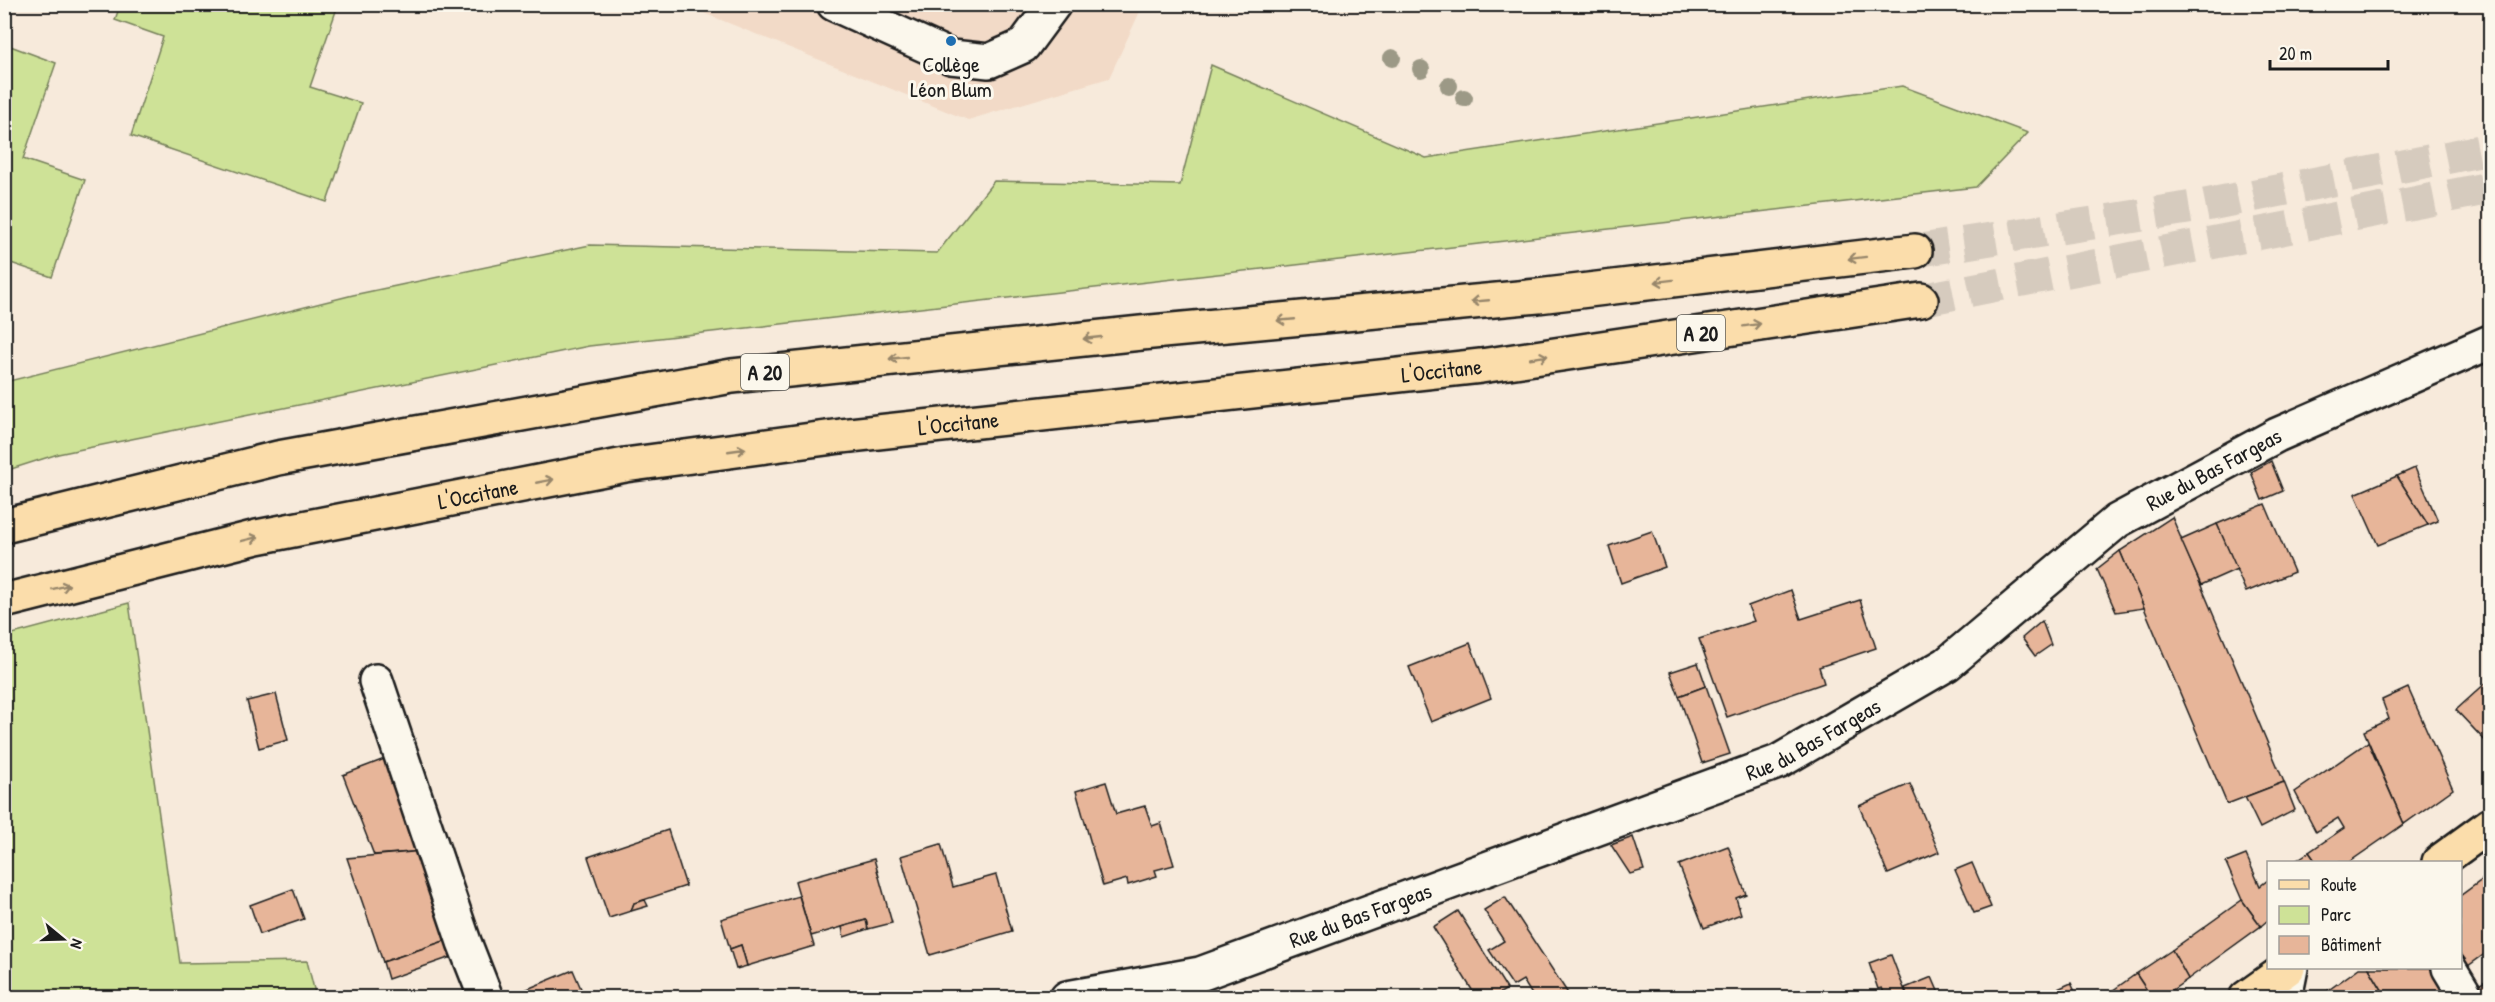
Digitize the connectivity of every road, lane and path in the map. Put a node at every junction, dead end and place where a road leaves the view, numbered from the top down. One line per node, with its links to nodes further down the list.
1 (834, 4): 2 (street)
2 (1054, 4)
3 (1916, 251): 6 (main road, A 20, one-way to 6)
4 (1921, 300): 7 (main road, L'Occitane / A 20, one-way to 4)
5 (2490, 342): 15 (street, Rue du Bas Fargeas)
6 (4, 525)
7 (4, 601)
8 (376, 681): 14 (street)
9 (2490, 825): 10 (main road)
10 (2440, 861)
11 (2288, 969): 16 (main road)
12 (2289, 969): 17 (street)
13 (2450, 969): 18 (street)
14 (486, 998)
15 (1067, 998)
16 (2246, 998)
17 (2285, 998)
18 (2467, 998)

